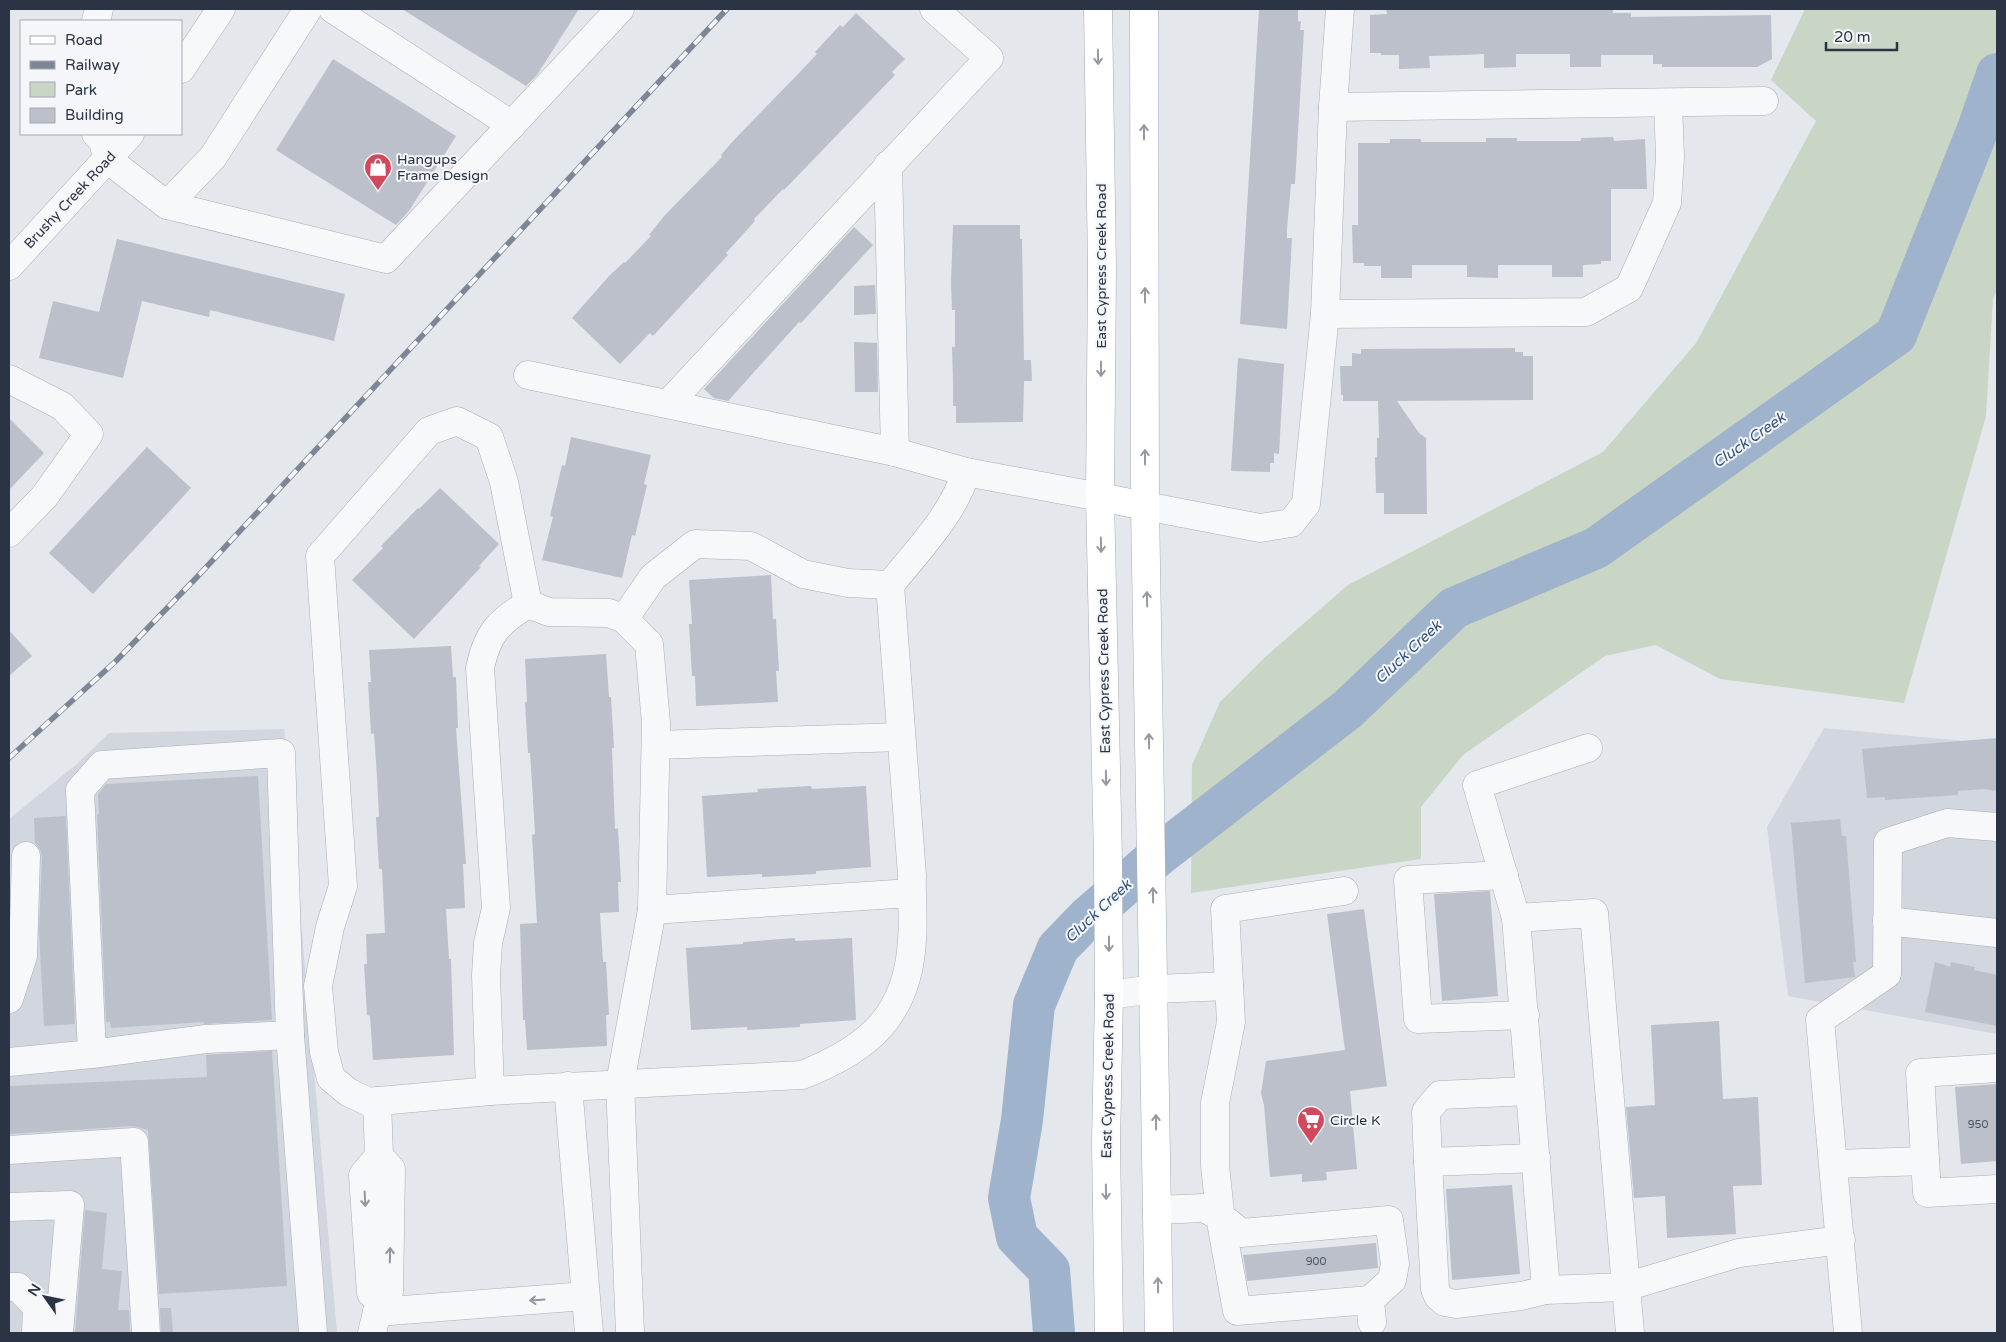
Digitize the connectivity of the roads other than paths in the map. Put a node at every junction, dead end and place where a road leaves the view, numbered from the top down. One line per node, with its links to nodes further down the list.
1 (221, 9): 9 (street)
2 (308, 9): 18 (street)
3 (333, 9): 13 (street)
4 (620, 9): 13 (street)
5 (934, 9): 17 (street)
6 (1098, 9): 26 (main road, East Cypress Creek Road, one-way to 26)
7 (1144, 9): 27 (main road, one-way to 7)
8 (1340, 9): 12 (street)
9 (182, 68)
10 (1764, 101): 11 (street)
11 (1668, 103): 12 (street); 20 (street)
12 (1333, 107): 20 (street)
13 (512, 125): 18 (street)
14 (97, 135): 16 (street)
15 (129, 135): 16 (street, Brushy Creek Road)
16 (107, 159): 18 (street); 19 (street, Brushy Creek Road)
17 (888, 165): 23 (street); 24 (street)
18 (167, 205)
19 (9, 266)
20 (1325, 314): 27 (street)
21 (528, 374): 23 (street)
22 (9, 379): 28 (street)
23 (668, 404): 24 (street)
24 (895, 452): 25 (street)
25 (966, 472): 26 (street); 29 (street)
26 (1100, 497): 27 (main road); 46 (main road, East Cypress Creek Road, one-way to 46)
27 (1146, 506): 45 (main road, one-way to 27)
28 (9, 533)
29 (890, 586): 31 (street); 32 (street)
30 (528, 604): 31 (street); 55 (street); 57 (street)
31 (624, 620): 33 (street)
32 (900, 737): 33 (street); 39 (street)
33 (656, 746): 40 (street)
34 (1588, 748): 37 (street)
35 (1997, 827): 42 (street)
36 (26, 856): 47 (street)
37 (1504, 875): 41 (street); 48 (street)
38 (1344, 891): 44 (street)
39 (911, 893): 40 (street); 53 (street)
40 (652, 910): 53 (street)
41 (1516, 918): 48 (street); 70 (street)
42 (1887, 921): 43 (street); 63 (street)
43 (1997, 933)
44 (1230, 986): 45 (street); 67 (street)
45 (1154, 989): 46 (street); 66 (main road, one-way to 45)
46 (1109, 995): 81 (main road, East Cypress Creek Road, one-way to 81)
47 (9, 999)
48 (1525, 1015): 56 (street)
49 (290, 1034): 50 (street); 50 (street); 78 (street)
50 (92, 1054): 51 (street)
51 (9, 1062)
52 (1997, 1068): 61 (street)
53 (620, 1083): 54 (street); 80 (street)
54 (568, 1086): 55 (street); 72 (street)
55 (490, 1091): 57 (street)
56 (1529, 1091): 60 (street); 62 (street)
57 (377, 1101): 59 (street)
58 (9, 1150): 77 (street)
59 (379, 1156): 73 (street, one-way to 73); 73 (street, one-way to 59)
60 (1536, 1158): 62 (street); 71 (street)
61 (1925, 1161): 63 (street); 64 (street)
62 (1428, 1162): 71 (street)
63 (1834, 1164): 68 (street)
64 (1997, 1189)
65 (9, 1207): 76 (street)
66 (1157, 1210): 67 (street); 82 (main road, one-way to 66)
67 (1221, 1218): 74 (street); 74 (street)
68 (1841, 1240): 70 (street); 84 (street)
69 (9, 1287): 75 (street)
70 (1624, 1287): 71 (street); 83 (street)
71 (1546, 1290)
72 (585, 1296): 73 (street, one-way to 73); 79 (street)
73 (375, 1310)
74 (1373, 1322)
75 (36, 1333)
76 (60, 1333)
77 (146, 1333)
78 (313, 1333)
79 (589, 1333)
80 (630, 1333)
81 (1109, 1333)
82 (1159, 1333)
83 (1630, 1333)
84 (1848, 1333)

